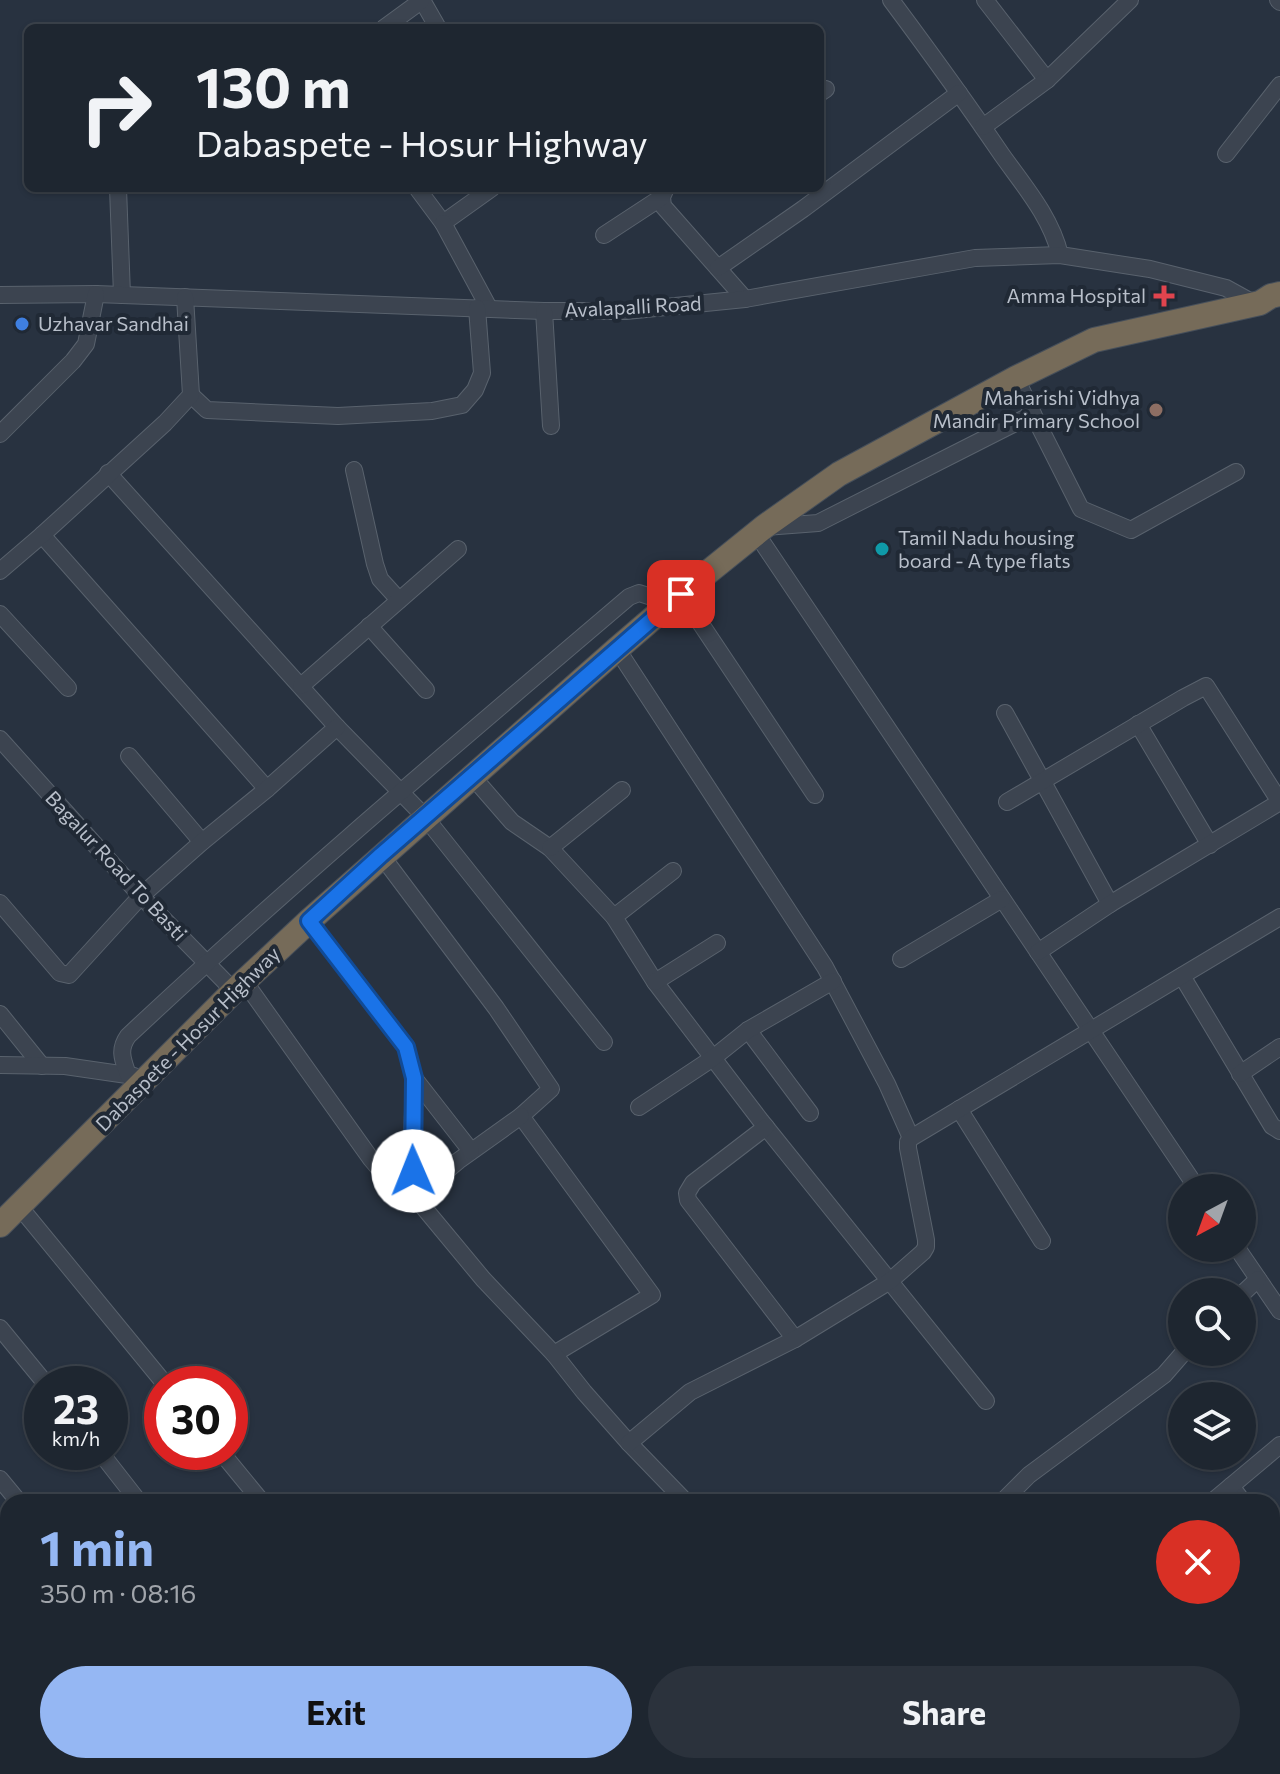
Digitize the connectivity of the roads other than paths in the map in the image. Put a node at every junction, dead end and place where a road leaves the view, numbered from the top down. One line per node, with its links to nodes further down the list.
1 (422, 0): 5 (street); 6 (street)
2 (891, 0): 9 (street)
3 (985, 0): 7 (street)
4 (1130, 0): 7 (street)
5 (389, 24)
6 (436, 24)
7 (1047, 80): 10 (street)
8 (1280, 85): 11 (street)
9 (959, 93): 10 (street); 19 (street)
10 (983, 127): 18 (street)
11 (1226, 154)
12 (118, 192): 22 (street)
13 (420, 192): 16 (street)
14 (486, 192): 16 (street)
15 (664, 192): 17 (street); 19 (street)
16 (443, 223): 26 (street)
17 (604, 235)
18 (1060, 255): 24 (street, Avalapalli Road); 25 (street, Avalapalli Road)
19 (718, 268): 24 (street)
20 (96, 294): 21 (street, Avalapalli Road); 22 (street, Avalapalli Road); 32 (street)
21 (0, 295)
22 (122, 295): 23 (street, Avalapalli Road)
23 (185, 297): 26 (street, Avalapalli Road); 29 (street)
24 (745, 299): 27 (street, Avalapalli Road)
25 (1269, 303): 28 (highway, Dabaspete - Hosur Highway)
26 (483, 308): 27 (street, Avalapalli Road); 29 (street)
27 (544, 311): 31 (street)
28 (1016, 378): 30 (street); 36 (highway, Dabaspete - Hosur Highway)
29 (191, 395): 35 (street)
30 (1033, 414): 34 (street); 36 (street)
31 (551, 426)
32 (0, 434)
33 (354, 470): 41 (street)
34 (1236, 472)
35 (108, 473): 37 (street); 45 (street)
36 (760, 530): 40 (highway, Dabaspete - Hosur Highway); 67 (street)
37 (42, 535): 39 (street); 55 (street)
38 (458, 549): 41 (street)
39 (0, 571)
40 (676, 598): 44 (highway, Dabaspete - Hosur Highway); 57 (street); 58 (street)
41 (399, 600): 43 (street)
42 (0, 614): 46 (street)
43 (369, 626): 45 (street); 47 (street)
44 (617, 649): 53 (highway, Dabaspete - Hosur Highway); 78 (street)
45 (301, 686): 50 (street)
46 (68, 688)
47 (426, 690)
48 (1005, 713): 54 (street)
49 (1138, 724): 54 (street); 62 (street); 62 (street)
50 (337, 727): 55 (street); 57 (street)
51 (0, 739): 66 (street, Bagalur Road To Basti)
52 (129, 756): 61 (street)
53 (472, 776): 60 (highway, Dabaspete - Hosur Highway); 63 (street)
54 (1041, 781): 59 (street); 69 (street)
55 (267, 789): 61 (street)
56 (622, 790): 63 (street)
57 (401, 792): 60 (street); 76 (street)
58 (815, 795)
59 (1007, 802)
60 (425, 817): 64 (highway, Dabaspete - Hosur Highway); 84 (street)
61 (202, 842): 66 (street)
62 (1210, 845): 69 (street)
63 (550, 848): 70 (street)
64 (381, 855): 72 (highway, Dabaspete - Hosur Highway); 95 (street)
65 (673, 871): 70 (street)
66 (141, 896): 68 (street); 76 (street, Bagalur Road To Basti)
67 (1002, 899): 74 (street); 75 (street)
68 (0, 903)
69 (1110, 904): 74 (street)
70 (614, 917): 79 (street)
71 (1280, 917): 77 (street)
72 (309, 921): 80 (highway, Dabaspete - Hosur Highway); 91 (street)
73 (717, 943): 79 (street)
74 (1038, 952): 83 (street)
75 (901, 959)
76 (206, 963): 80 (street, Bagalur Road To Basti); 90 (street)
77 (1182, 976): 83 (street); 89 (street)
78 (833, 981): 82 (street); 98 (street)
79 (655, 982): 86 (street)
80 (239, 986): 90 (highway, Dabaspete - Hosur Highway); 101 (street, Bagalur Road To Basti)
81 (0, 1014): 88 (street)
82 (748, 1030): 86 (street); 94 (street)
83 (1091, 1031): 93 (street); 100 (street)
84 (604, 1042)
85 (1280, 1047): 89 (street)
86 (713, 1058): 92 (street); 96 (street)
87 (0, 1065): 88 (street)
88 (42, 1066): 90 (street)
89 (1240, 1074): 97 (street)
90 (138, 1077): 102 (highway, Dabaspete - Hosur Highway)
91 (414, 1078): 99 (street); 101 (street)
92 (639, 1107)
93 (959, 1109): 98 (street); 104 (street)
94 (810, 1113)
95 (521, 1116): 99 (street); 111 (street)
96 (766, 1127): 107 (street); 110 (street)
97 (1280, 1131)
98 (911, 1138): 107 (street)
99 (471, 1151): 101 (street)
100 (1188, 1174)
101 (415, 1197): 111 (street, Bagalur Road To Basti)
102 (19, 1206): 103 (highway, Dabaspete - Hosur Highway); 113 (street)
103 (0, 1225)
104 (1042, 1241)
105 (1246, 1262): 106 (street)
106 (1258, 1279): 108 (street)
107 (890, 1281): 110 (street); 115 (street)
108 (1280, 1311)
109 (0, 1328): 112 (street)
110 (795, 1339): 116 (street)
111 (554, 1354): 116 (street, Bagalur Road To Basti)
112 (31, 1366)
113 (150, 1366)
114 (1172, 1366): 124 (street)
115 (986, 1401)
116 (629, 1443): 123 (street, Bagalur Road To Basti)
117 (1280, 1445): 120 (street)
118 (114, 1470): 121 (street)
119 (236, 1470): 122 (street)
120 (1231, 1486): 125 (street); 126 (street)
121 (133, 1494)
122 (255, 1494)
123 (678, 1494)
124 (1010, 1494)
125 (1222, 1494)
126 (1237, 1494)

